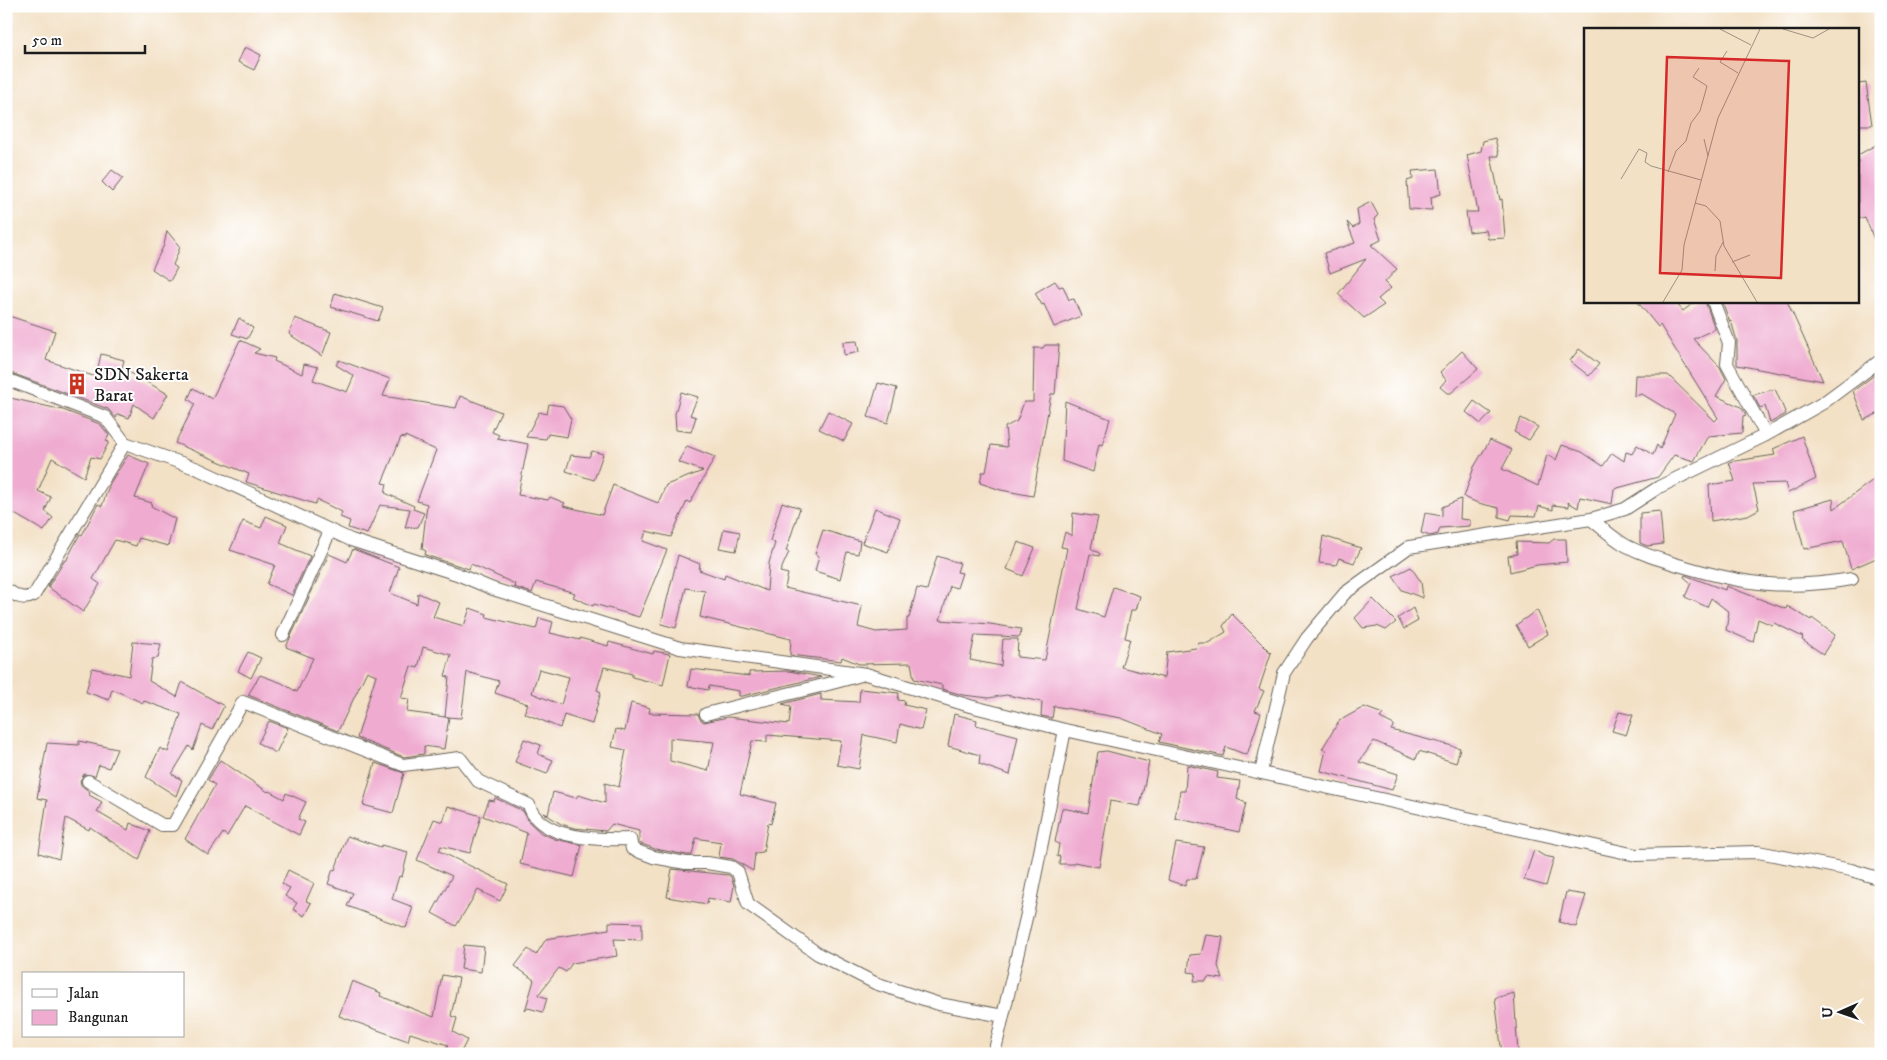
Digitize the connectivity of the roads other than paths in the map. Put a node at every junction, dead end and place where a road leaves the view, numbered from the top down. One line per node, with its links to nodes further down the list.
1 (1713, 302): 4 (street)
2 (1881, 360): 4 (street)
3 (6, 379): 5 (street)
4 (1766, 435): 6 (street)
5 (125, 443): 7 (street); 9 (street)
6 (1591, 519): 8 (street); 14 (street)
7 (330, 531): 10 (street); 11 (street)
8 (1852, 579)
9 (6, 589)
10 (283, 636)
11 (866, 674): 12 (street); 13 (street)
12 (706, 714)
13 (1065, 730): 14 (street); 17 (street)
14 (1261, 772): 16 (street)
15 (88, 781): 17 (street)
16 (1881, 879)
17 (1003, 1016): 18 (street)
18 (994, 1054)

